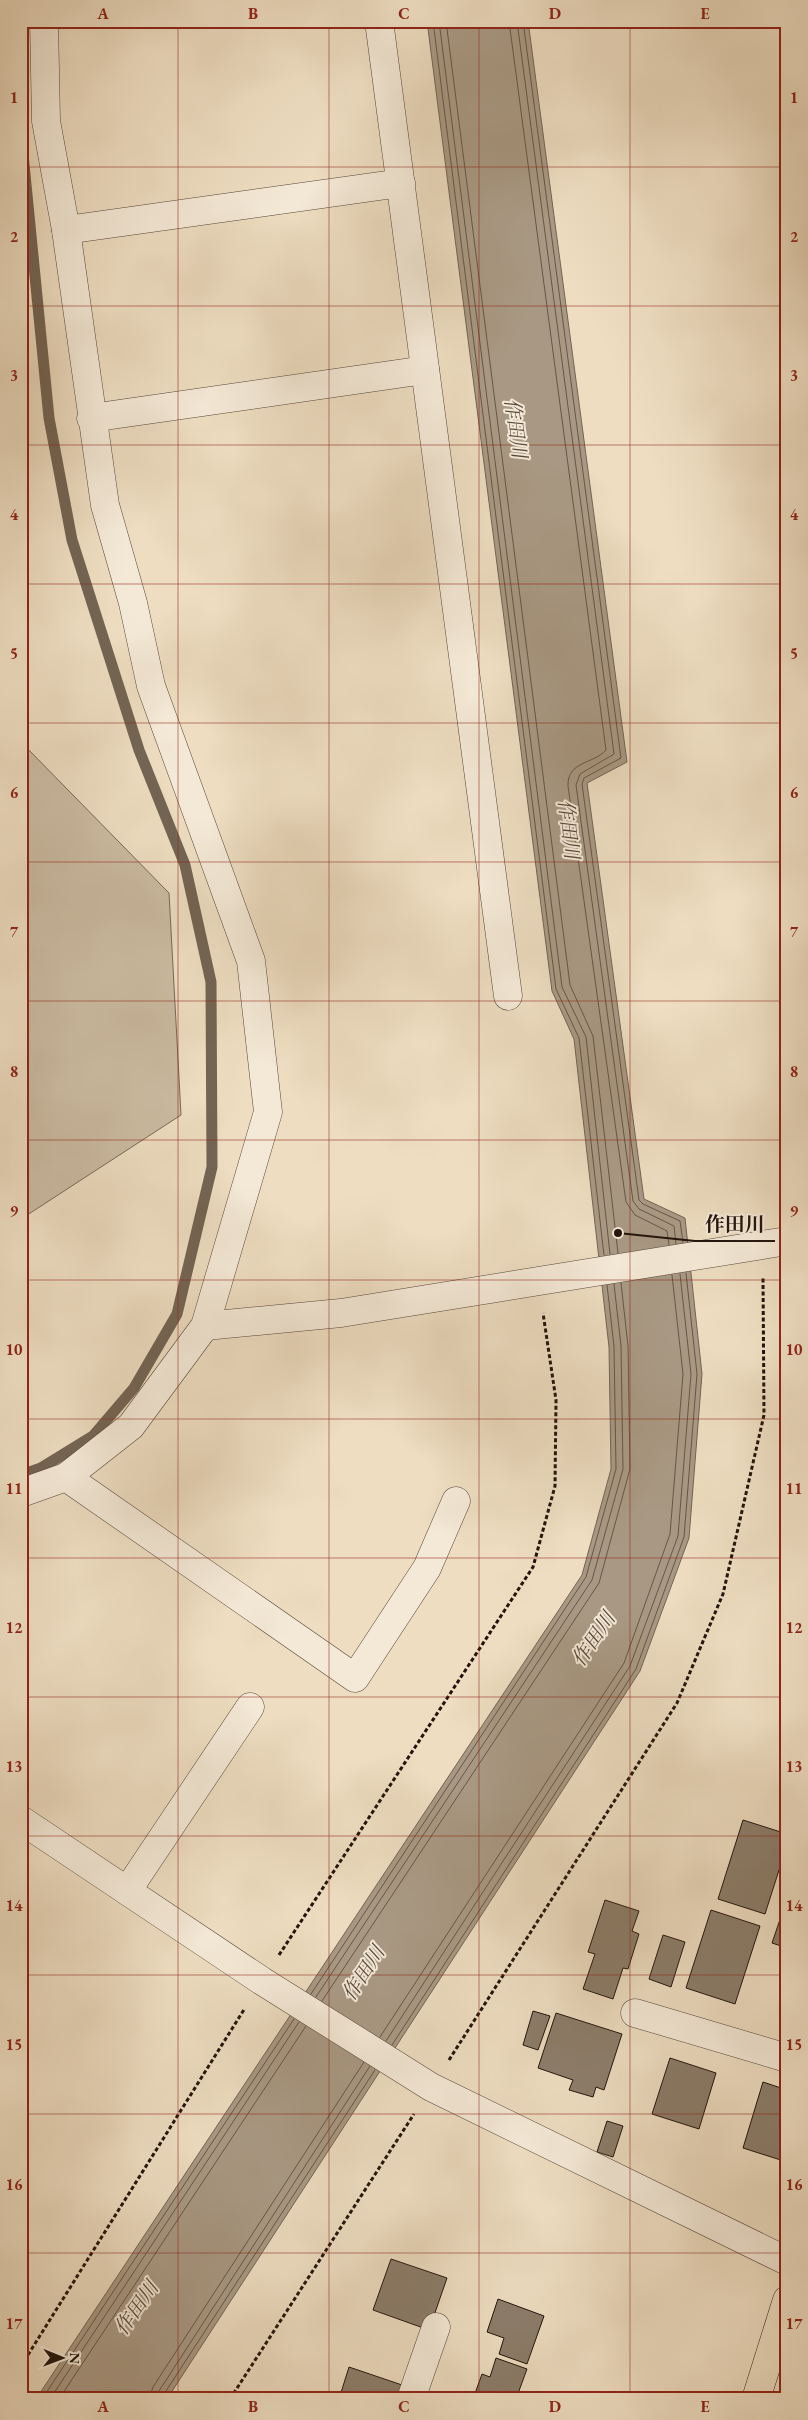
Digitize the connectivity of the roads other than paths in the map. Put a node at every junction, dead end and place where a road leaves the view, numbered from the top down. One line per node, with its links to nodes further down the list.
1 (44, 21): 4 (street)
2 (380, 21): 3 (street)
3 (400, 183): 4 (street); 5 (street)
4 (66, 230): 6 (street)
5 (425, 370): 6 (street); 7 (street)
6 (92, 418): 9 (street)
7 (508, 996)
8 (775, 1243): 9 (street)
9 (205, 1326): 10 (street)
10 (66, 1478): 11 (street); 12 (street)
11 (21, 1493)
12 (456, 1501)
13 (250, 1708): 15 (street)
14 (21, 1820): 15 (street)
15 (127, 1891): 18 (street)
16 (635, 2012): 17 (street)
17 (787, 2058)
18 (787, 2261)
19 (787, 2300): 22 (main road)
20 (436, 2327): 21 (street)
21 (411, 2399)
22 (756, 2399)

